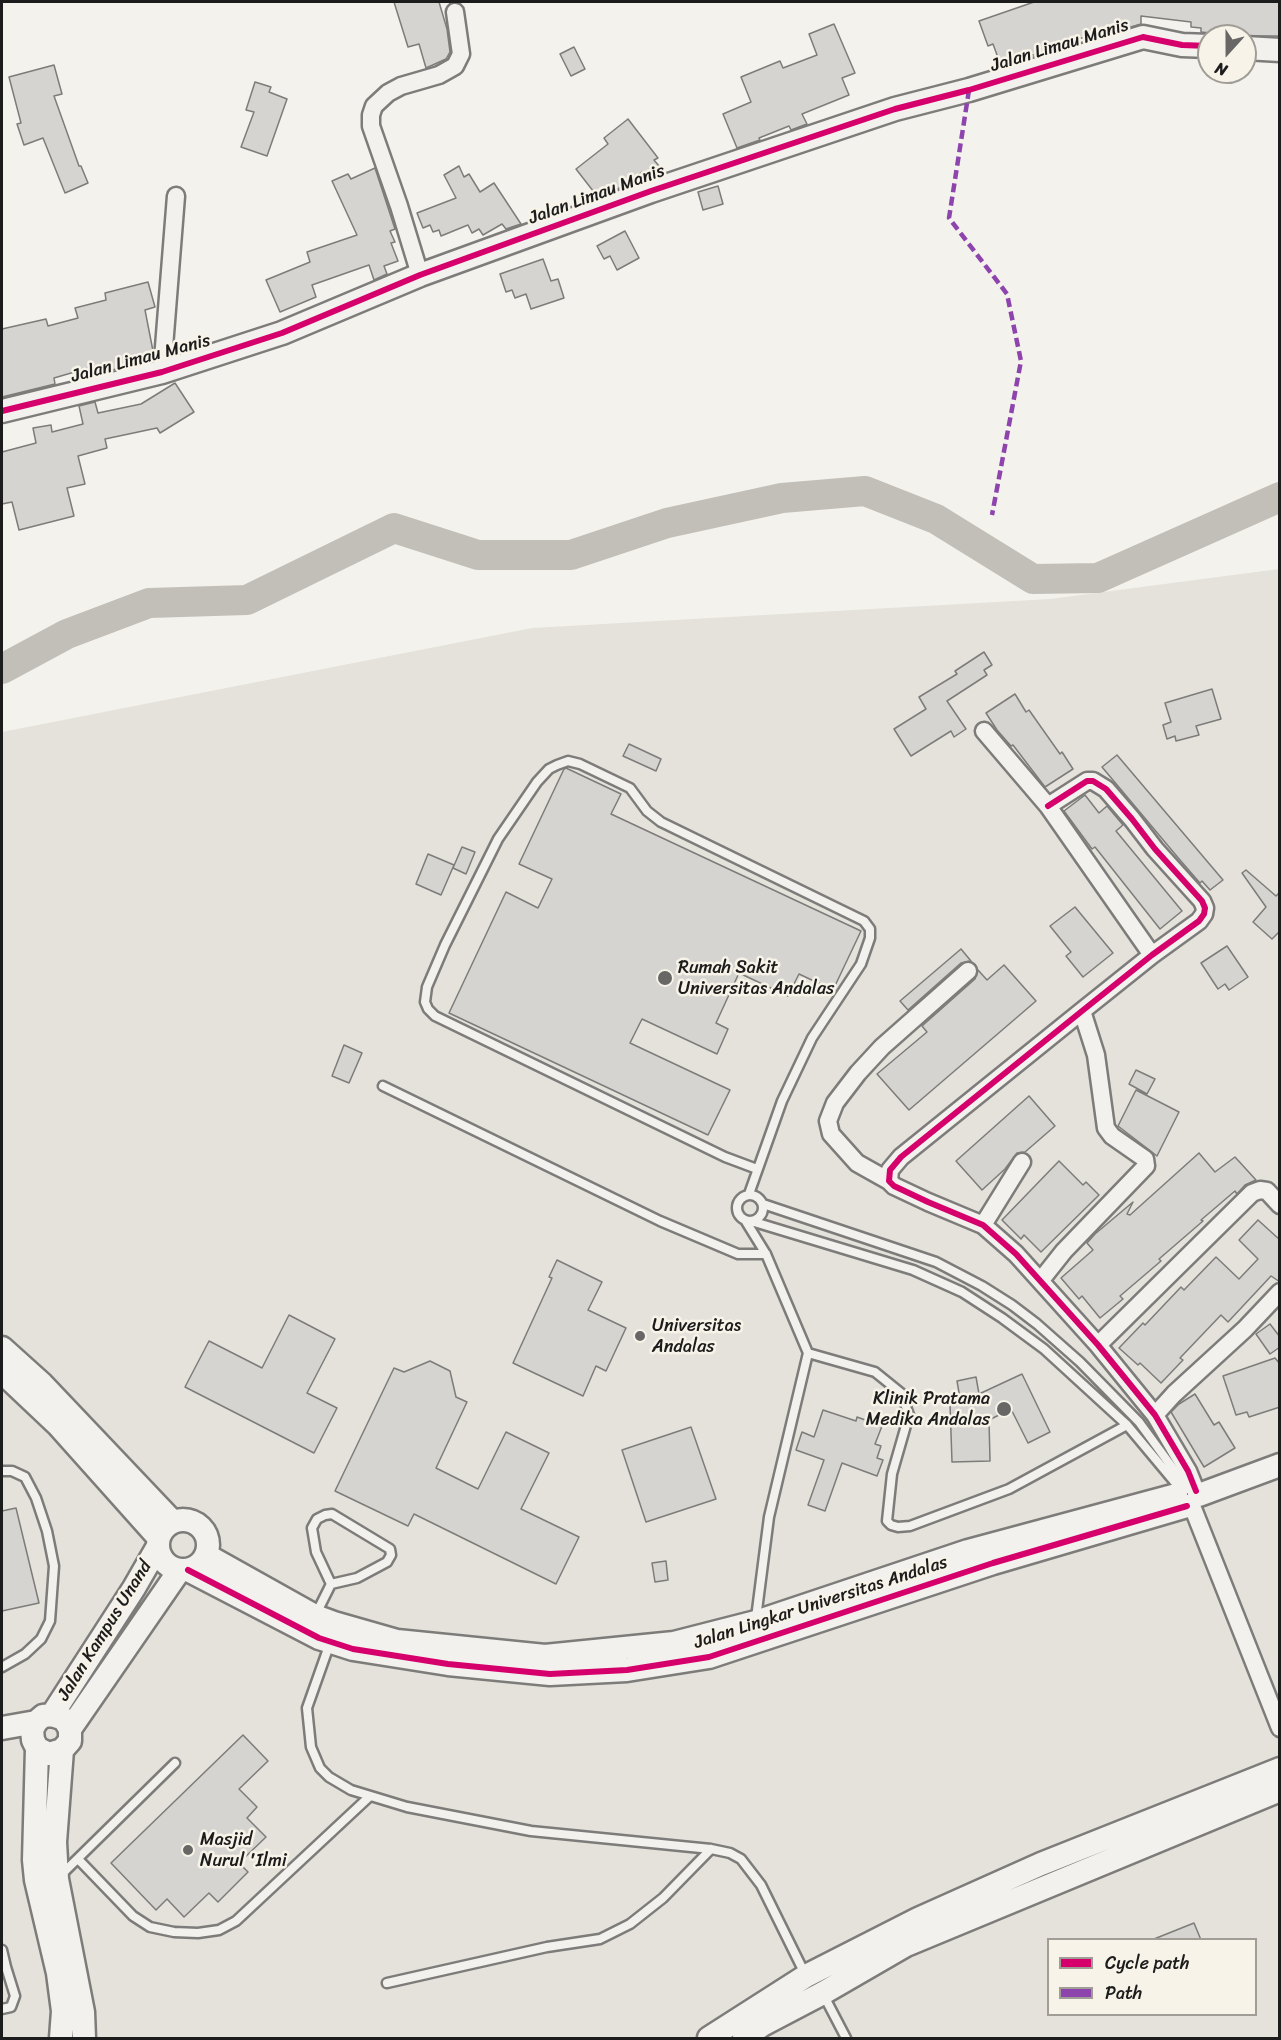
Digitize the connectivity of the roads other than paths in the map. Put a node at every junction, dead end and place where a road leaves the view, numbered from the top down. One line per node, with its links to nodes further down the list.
1 (455, 12): 6 (street)
2 (1197, 46): 6 (street, Jalan Limau Manis)
3 (1257, 49): 4 (street)
4 (1280, 50)
5 (176, 196): 7 (street)
6 (420, 275): 7 (street, Jalan Limau Manis)
7 (162, 372): 8 (street, Jalan Limau Manis)
8 (2, 411)
9 (984, 731): 10 (street)
10 (1048, 806): 11 (street); 11 (street)
11 (1152, 955): 13 (street)
12 (968, 971): 17 (street)
13 (1082, 1011): 17 (street); 24 (street)
14 (384, 1086): 23 (lane)
15 (1022, 1162): 22 (street)
16 (757, 1169): 16 (lane); 18 (lane)
17 (889, 1181): 22 (street)
18 (749, 1194): 19 (lane); 21 (lane)
19 (763, 1204): 21 (lane); 34 (lane)
20 (1280, 1204): 26 (street)
21 (748, 1220): 23 (lane); 31 (lane)
22 (983, 1225): 24 (street)
23 (766, 1254): 28 (lane)
24 (1041, 1280): 26 (street)
25 (1280, 1292): 30 (street)
26 (1098, 1345): 30 (street)
27 (2, 1348): 35 (street)
28 (808, 1353): 31 (lane); 41 (lane)
29 (2, 1372): 35 (street)
30 (1155, 1415): 34 (street)
31 (1127, 1425): 34 (lane)
32 (1280, 1465): 34 (street, Jalan Lingkar Universitas Andalas)
33 (2, 1472): 44 (lane)
34 (1190, 1496): 39 (street, Jalan Lingkar Universitas Andalas); 46 (street)
35 (163, 1536): 36 (street); 37 (street); 48 (street, Jalan Kampus Unand)
36 (207, 1555): 37 (street); 40 (street, Jalan Lingkar Universitas Andalas)
37 (183, 1570): 42 (street, Jalan Lingkar Universitas Andalas); 47 (street)
38 (331, 1584): 38 (lane); 40 (lane)
39 (853, 1600): 41 (street, Jalan Lingkar Universitas Andalas); 43 (street, Jalan Lingkar Universitas Andalas)
40 (315, 1616): 43 (street, Jalan Lingkar Universitas Andalas)
41 (756, 1622): 43 (street, Jalan Lingkar Universitas Andalas)
42 (330, 1642): 43 (street, Jalan Lingkar Universitas Andalas); 54 (lane)
43 (643, 1657)
44 (2, 1667)
45 (2, 1728): 48 (street)
46 (1280, 1728)
47 (70, 1729): 48 (street); 50 (street)
48 (39, 1731): 49 (street); 50 (street); 58 (street)
49 (2, 1742)
50 (62, 1750): 58 (street)
51 (175, 1763): 56 (lane)
52 (1280, 1769): 57 (street)
53 (1280, 1790): 57 (street)
54 (370, 1796): 55 (lane); 56 (lane)
55 (711, 1849): 61 (lane); 62 (lane)
56 (78, 1859): 58 (lane)
57 (1046, 1875): 61 (street); 63 (street)
58 (46, 1880): 65 (street); 66 (street)
59 (2, 1950): 60 (lane)
60 (4, 1967): 64 (lane)
61 (806, 1976): 67 (street)
62 (387, 1983)
63 (823, 1994): 68 (street); 69 (lane)
64 (2, 2009)
65 (61, 2038)
66 (84, 2038)
67 (709, 2038)
68 (744, 2038)
69 (846, 2038)

